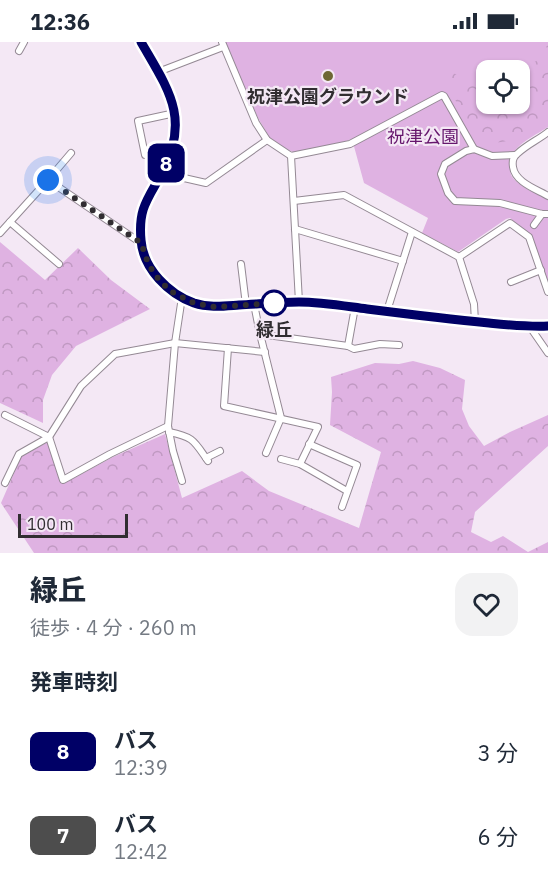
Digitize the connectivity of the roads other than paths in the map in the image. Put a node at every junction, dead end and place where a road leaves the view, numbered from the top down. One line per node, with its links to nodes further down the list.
1 (24, 42): 4 (street)
2 (142, 42): 5 (main road)
3 (223, 44): 5 (street); 8 (street)
4 (19, 51)
5 (158, 72): 6 (main road)
6 (175, 113): 11 (street); 14 (main road)
7 (548, 132): 12 (street)
8 (267, 140): 13 (street); 14 (street)
9 (474, 149): 12 (street); 13 (street); 18 (street)
10 (71, 153): 15 (street)
11 (145, 155)
12 (515, 155): 16 (street)
13 (291, 156): 17 (street)
14 (162, 173): 24 (main road)
15 (48, 180): 19 (street); 24 (street)
16 (548, 196)
17 (294, 201): 21 (street); 22 (street)
18 (545, 214): 20 (street)
19 (10, 222): 23 (street); 27 (street)
20 (534, 225)
21 (295, 229): 26 (street); 33 (street)
22 (412, 232): 25 (street); 26 (street)
23 (0, 233)
24 (141, 243): 32 (main road)
25 (459, 257): 29 (street); 37 (street)
26 (403, 261): 36 (street)
27 (59, 264)
28 (241, 264): 34 (street)
29 (541, 270): 30 (street); 31 (street)
30 (511, 282)
31 (548, 292)
32 (182, 297): 34 (main road); 41 (street)
33 (299, 302): 34 (main road); 35 (main road)
34 (250, 304): 40 (street)
35 (355, 307): 36 (main road); 43 (street)
36 (387, 311): 37 (main road)
37 (475, 322): 39 (main road)
38 (548, 326): 39 (main road)
39 (530, 327): 46 (street)
40 (260, 334): 43 (street); 45 (street)
41 (175, 343): 44 (street); 49 (street); 50 (street)
42 (399, 345): 43 (street)
43 (348, 346)
44 (228, 348): 45 (street); 48 (street)
45 (265, 352): 48 (street)
46 (548, 353)
47 (4, 415): 50 (street)
48 (281, 418): 51 (street); 53 (street)
49 (169, 429): 50 (street); 52 (street); 56 (street)
50 (49, 437): 57 (street)
51 (309, 444): 55 (street); 58 (street)
52 (220, 451)
53 (266, 453)
54 (281, 459): 55 (street)
55 (300, 464): 58 (street)
56 (182, 481)
57 (5, 483)
58 (347, 490): 59 (street)
59 (342, 507)

